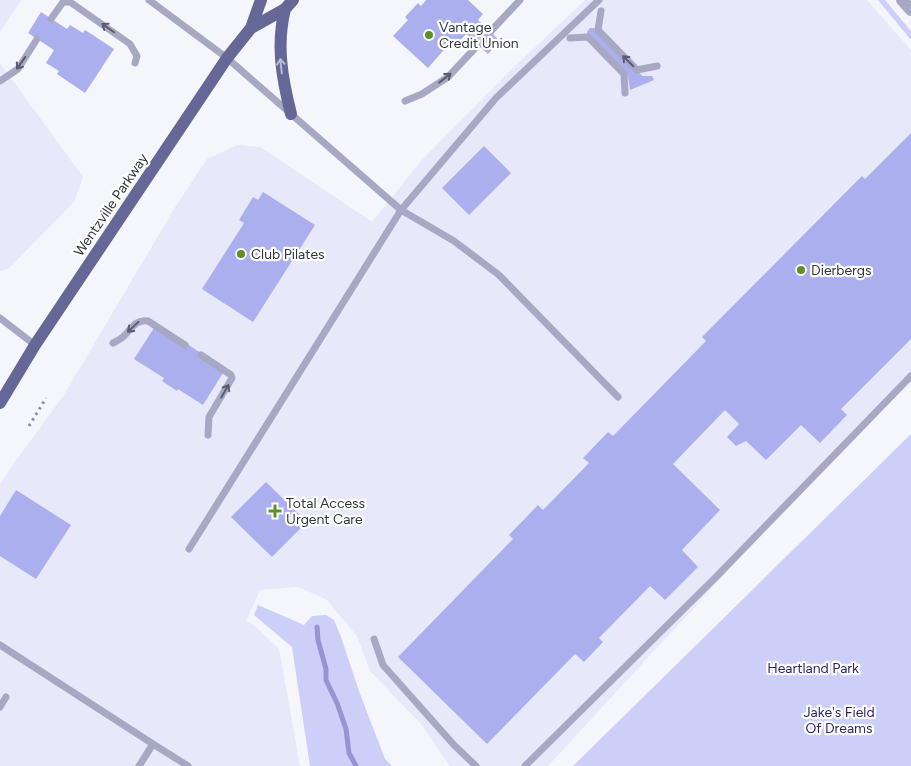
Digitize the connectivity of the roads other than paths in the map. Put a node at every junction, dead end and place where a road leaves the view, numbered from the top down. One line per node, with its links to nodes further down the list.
1 (149, 0): 15 (lane)
2 (261, 0): 10 (main road, Wentzville Parkway)
3 (520, 0): 11 (lane)
4 (599, 0): 22 (lane)
5 (902, 0): 7 (street)
6 (289, 4): 10 (main road, Wentzville Parkway); 21 (main road, one-way to 6)
7 (911, 10)
8 (601, 11): 17 (lane, one-way to 8)
9 (51, 19): 16 (lane, one-way to 9)
10 (251, 28): 15 (main road, Wentzville Parkway)
11 (491, 32)
12 (570, 38): 19 (lane)
13 (37, 39): 18 (lane, one-way to 18)
14 (478, 44): 20 (lane, one-way to 14)
15 (227, 58): 21 (lane); 25 (main road, Wentzville Parkway)
16 (134, 63)
17 (657, 66)
18 (0, 81)
19 (625, 93)
20 (404, 101)
21 (291, 114): 22 (lane)
22 (401, 210): 29 (lane); 32 (lane)
23 (0, 318): 25 (lane)
24 (113, 343): 26 (lane, one-way to 24)
25 (35, 345): 30 (main road, Wentzville Parkway)
26 (185, 345)
27 (201, 355): 31 (lane, one-way to 27)
28 (911, 376): 41 (lane)
29 (618, 397)
30 (0, 403)
31 (208, 435)
32 (190, 549)
33 (374, 639): 40 (lane)
34 (0, 646): 37 (lane)
35 (6, 698): 36 (lane)
36 (0, 707)
37 (153, 744): 38 (lane); 39 (lane)
38 (139, 766)
39 (188, 766)
40 (476, 766)
41 (525, 766)

